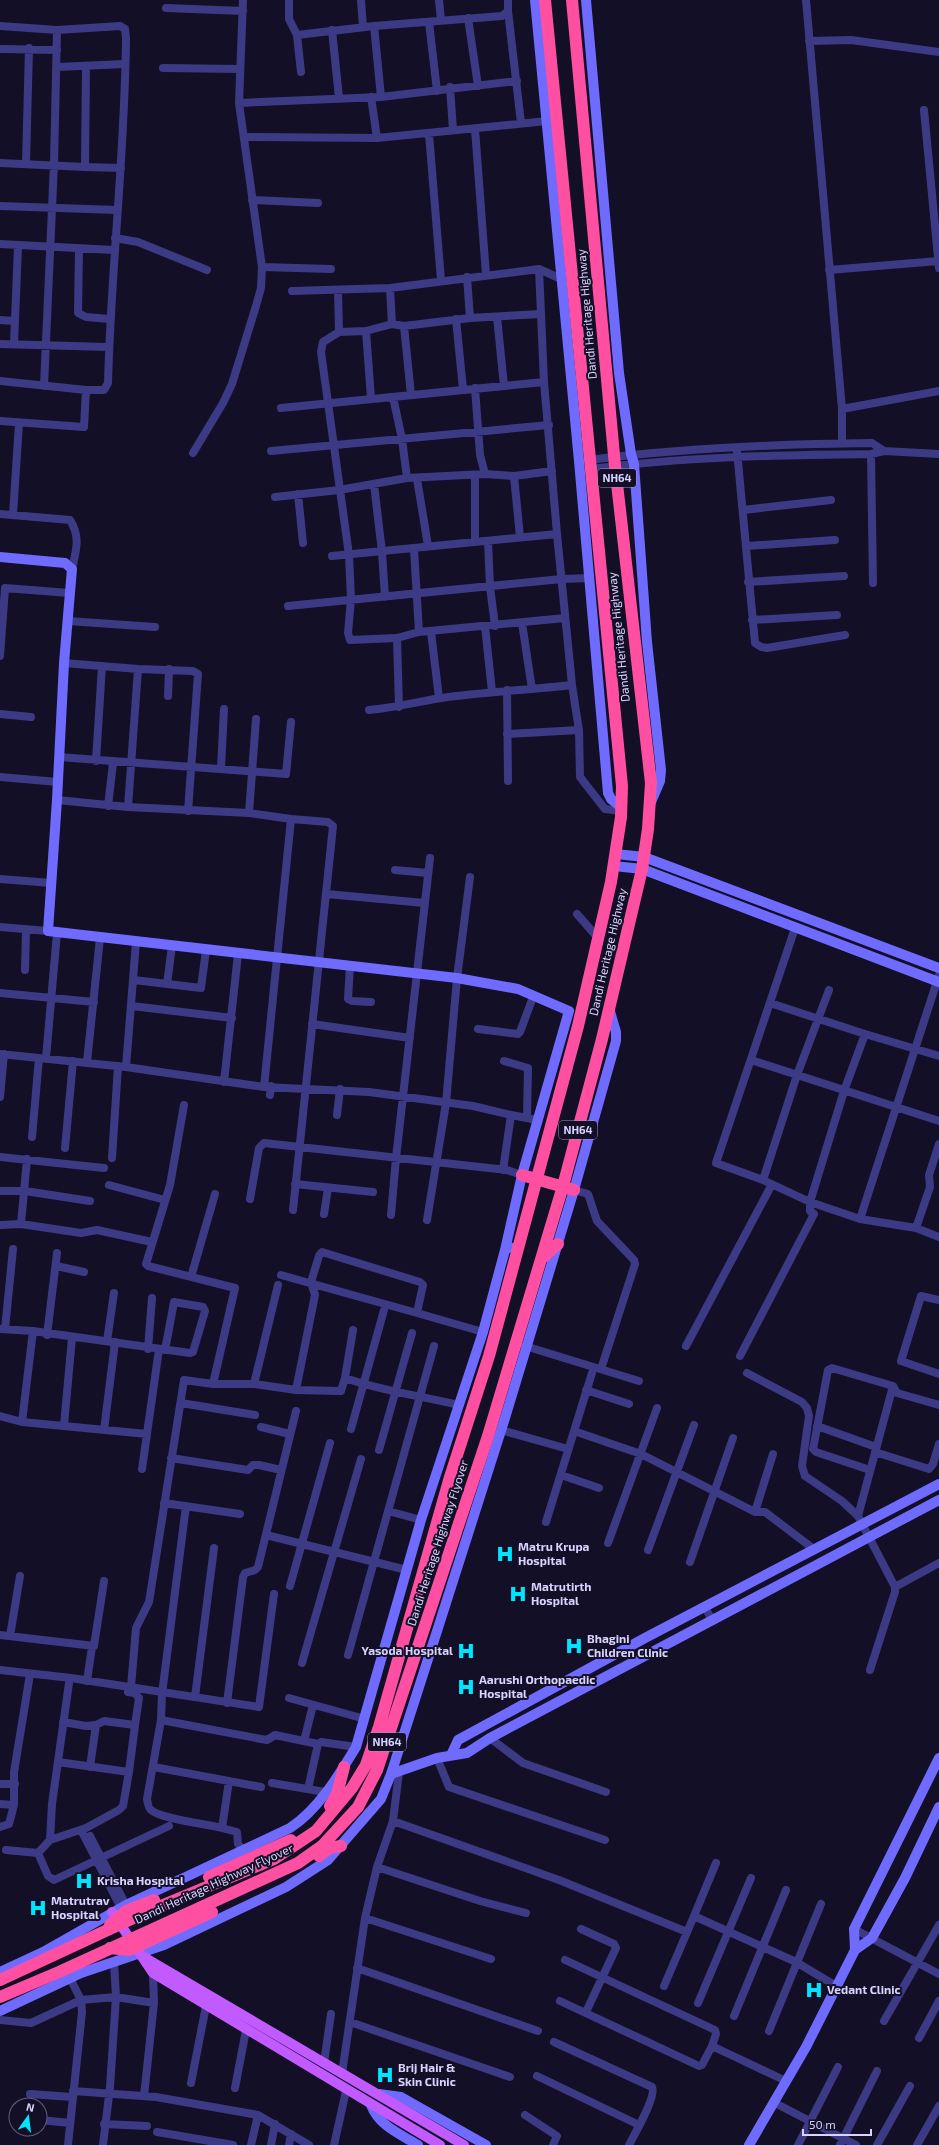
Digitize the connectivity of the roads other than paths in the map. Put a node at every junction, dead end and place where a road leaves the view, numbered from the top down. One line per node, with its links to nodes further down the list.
1 (243, 0): 12 (street)
2 (289, 0): 22 (street)
3 (361, 0): 19 (street)
4 (439, 0): 15 (street)
5 (508, 0): 13 (street)
6 (535, 0): 43 (street)
7 (545, 0): 124 (highway, Dandi Heritage Highway / NH64)
8 (572, 0): 123 (highway, Dandi Heritage Highway / NH64)
9 (586, 0): 122 (street)
10 (806, 0): 23 (street)
11 (166, 8): 12 (street)
12 (243, 11): 32 (street)
13 (508, 12): 14 (street); 34 (street)
14 (468, 18): 15 (street); 35 (street)
15 (441, 20): 16 (street)
16 (429, 22): 18 (street); 37 (street)
17 (0, 26): 20 (street)
18 (374, 26): 19 (street); 39 (street)
19 (363, 27): 21 (street)
20 (57, 30): 26 (street); 28 (street)
21 (332, 30): 22 (street); 40 (street)
22 (297, 35): 33 (street)
23 (809, 41): 27 (street); 71 (street)
24 (29, 48): 25 (street); 26 (street); 51 (street)
25 (0, 49)
26 (57, 50): 30 (street)
27 (939, 52)
28 (125, 64): 29 (street); 54 (street)
29 (86, 66): 30 (street); 53 (street)
30 (56, 67): 52 (street)
31 (163, 68): 32 (street)
32 (240, 69): 41 (street)
33 (301, 72)
34 (517, 81): 35 (street); 44 (street)
35 (478, 86): 36 (street)
36 (450, 87): 37 (street); 46 (street)
37 (437, 91): 39 (street)
38 (371, 97): 39 (street); 40 (street); 49 (street)
39 (381, 97)
40 (339, 98): 41 (street)
41 (239, 103): 48 (street)
42 (924, 110): 66 (street)
43 (547, 121): 44 (street); 74 (street)
44 (521, 123): 45 (street)
45 (475, 129): 46 (street); 72 (street)
46 (453, 130): 47 (street)
47 (429, 134): 49 (street); 75 (street)
48 (244, 137): 49 (street); 55 (street)
49 (378, 138)
50 (0, 163): 51 (street)
51 (26, 163): 52 (street)
52 (54, 164): 53 (street); 58 (street)
53 (85, 167): 54 (street)
54 (121, 168): 59 (street)
55 (252, 200): 56 (street); 67 (street)
56 (318, 203)
57 (0, 206): 58 (street)
58 (52, 206): 59 (street); 63 (street)
59 (117, 210): 60 (street)
60 (114, 238): 65 (street); 70 (street)
61 (0, 244): 62 (street)
62 (18, 246): 63 (street); 85 (street)
63 (49, 248): 64 (street); 92 (street)
64 (79, 249): 65 (street); 82 (street)
65 (114, 250): 82 (street)
66 (939, 264): 71 (street)
67 (262, 267): 68 (street); 118 (street)
68 (331, 269)
69 (539, 269): 72 (street); 74 (street); 79 (street)
70 (207, 270)
71 (829, 270): 107 (street)
72 (486, 275): 73 (street)
73 (467, 277): 75 (street); 81 (street)
74 (561, 279): 154 (street)
75 (441, 280): 76 (street)
76 (390, 288): 77 (street); 86 (street)
77 (338, 290): 78 (street); 89 (street)
78 (292, 291)
79 (540, 314): 80 (street); 95 (street)
80 (498, 317): 81 (street); 97 (street)
81 (470, 318): 83 (street)
82 (110, 319): 93 (street)
83 (456, 319): 87 (street); 99 (street)
84 (0, 320): 85 (street)
85 (14, 321): 91 (street)
86 (392, 324): 87 (street); 88 (street)
87 (404, 326): 102 (street)
88 (366, 331): 89 (street); 104 (street)
89 (339, 332): 105 (street)
90 (0, 344): 91 (street)
91 (14, 344): 92 (street)
92 (46, 346): 93 (street); 96 (street)
93 (109, 347): 100 (street)
94 (0, 381): 96 (street)
95 (544, 382): 97 (street); 110 (street)
96 (44, 386): 100 (street)
97 (504, 386): 98 (street)
98 (475, 388): 99 (street); 111 (street)
99 (463, 389): 102 (street)
100 (86, 390): 109 (street)
101 (939, 391): 107 (street)
102 (411, 395): 103 (street)
103 (393, 397): 104 (street); 112 (street)
104 (371, 398): 105 (street)
105 (328, 402): 106 (street); 114 (street)
106 (281, 408)
107 (842, 409): 113 (street)
108 (0, 422): 109 (street)
109 (19, 423): 138 (street)
110 (549, 425): 111 (street); 125 (street)
111 (478, 430): 112 (street); 126 (street)
112 (402, 439): 114 (street); 129 (street)
113 (842, 443): 115 (street); 117 (street)
114 (333, 444): 116 (street); 132 (street)
115 (736, 446): 121 (street); 122 (street)
116 (271, 451)
117 (884, 451): 119 (street); 120 (street)
118 (193, 453)
119 (871, 454): 121 (street); 157 (street)
120 (939, 454)
121 (737, 456): 122 (street); 136 (street)
122 (633, 459): 123 (street); 208 (street)
123 (615, 461): 124 (street); 208 (highway, Dandi Heritage Highway / NH64)
124 (589, 465): 210 (highway, Dandi Heritage Highway / NH64)
125 (552, 471): 128 (street); 139 (street)
126 (485, 474): 127 (street); 128 (street)
127 (475, 475): 130 (street); 143 (street)
128 (514, 476): 140 (street)
129 (407, 478): 130 (street); 131 (street)
130 (417, 479): 145 (street)
131 (374, 484): 132 (street); 148 (street)
132 (339, 490): 133 (street); 149 (street)
133 (298, 494): 134 (street); 144 (street)
134 (275, 497)
135 (831, 500): 136 (street)
136 (743, 510): 146 (street)
137 (0, 514): 138 (street)
138 (13, 515): 152 (street)
139 (557, 534): 140 (street); 155 (street)
140 (520, 537): 142 (street)
141 (835, 540): 146 (street)
142 (488, 541): 143 (street); 158 (street)
143 (475, 542): 145 (street)
144 (303, 543)
145 (428, 546): 147 (street)
146 (747, 546): 156 (street)
147 (414, 549): 148 (street); 160 (street)
148 (382, 552): 149 (street); 161 (street)
149 (349, 555): 150 (street); 162 (street)
150 (332, 556)
151 (0, 557): 152 (street)
152 (72, 569): 159 (street)
153 (844, 576): 156 (street)
154 (589, 578): 155 (street); 210 (street)
155 (562, 579): 158 (street); 165 (street)
156 (748, 582): 166 (street)
157 (873, 583)
158 (490, 587): 160 (street); 170 (street)
159 (69, 593): 167 (street); 176 (street)
160 (416, 595): 161 (street); 172 (street)
161 (385, 597): 162 (street)
162 (352, 599): 163 (street); 175 (street)
163 (288, 606)
164 (837, 615): 166 (street)
165 (565, 618): 168 (street); 181 (street)
166 (752, 620): 174 (street)
167 (68, 621): 171 (street); 177 (street)
168 (522, 623): 170 (street); 182 (street)
169 (485, 626): 170 (street); 173 (street); 184 (street)
170 (495, 626)
171 (155, 627)
172 (419, 632): 173 (street); 175 (street)
173 (431, 632): 186 (street)
174 (845, 635)
175 (397, 638): 187 (street)
176 (0, 656)
177 (64, 663): 178 (street); 196 (street)
178 (102, 666): 179 (street); 197 (street)
179 (138, 669): 180 (street); 198 (street)
180 (169, 669): 185 (street); 200 (street)
181 (572, 685): 182 (street); 194 (street)
182 (532, 689): 183 (street)
183 (507, 690): 184 (street); 195 (street)
184 (492, 692): 186 (street)
185 (168, 696)
186 (440, 698): 187 (street)
187 (399, 707): 189 (street)
188 (224, 709): 201 (street)
189 (369, 710)
190 (0, 714): 191 (street)
191 (31, 717)
192 (256, 719): 202 (street)
193 (291, 722): 202 (street)
194 (579, 730): 195 (street); 210 (street)
195 (507, 734): 204 (street)
196 (59, 757): 197 (street); 205 (street)
197 (96, 761): 199 (street)
198 (131, 762): 199 (street); 200 (street); 209 (street)
199 (113, 763): 207 (street)
200 (191, 767): 201 (street); 211 (street)
201 (221, 768): 202 (street)
202 (252, 770): 212 (street)
203 (0, 777): 205 (street)
204 (508, 780)
205 (58, 782): 206 (street)
206 (57, 800): 207 (street); 223 (street)
207 (108, 806): 209 (street)
208 (649, 806): 214 (highway, Dandi Heritage Highway / NH64)
209 (128, 808): 211 (street)
210 (621, 809): 216 (highway, Dandi Heritage Highway / NH64)
211 (188, 811): 212 (street)
212 (248, 813): 213 (street)
213 (291, 819): 225 (street); 238 (street)
214 (644, 856): 216 (street); 217 (highway, Dandi Heritage Highway / NH64); 222 (street)
215 (430, 858): 219 (street)
216 (614, 860): 217 (street); 234 (highway, Dandi Heritage Highway / NH64)
217 (642, 869): 224 (street); 306 (highway, Dandi Heritage Highway / NH64)
218 (395, 870): 219 (street)
219 (428, 873): 226 (street)
220 (470, 877): 244 (street)
221 (0, 879): 223 (street)
222 (705, 880): 224 (street); 241 (street)
223 (51, 883): 231 (street)
224 (701, 892): 229 (street)
225 (328, 894): 226 (street); 239 (street)
226 (424, 904): 243 (street)
227 (577, 914): 234 (street)
228 (0, 927): 230 (street)
229 (795, 928): 245 (street); 254 (street)
230 (26, 930): 231 (street); 242 (street)
231 (52, 932): 232 (street); 250 (street)
232 (100, 938): 233 (street); 252 (street)
233 (136, 942): 235 (street); 246 (street)
234 (597, 943): 300 (highway, Dandi Heritage Highway / NH64)
235 (172, 946): 236 (street); 247 (street)
236 (206, 950): 237 (street); 247 (street)
237 (238, 954): 238 (street); 256 (street)
238 (278, 958): 239 (street); 273 (street)
239 (320, 963): 240 (street); 258 (street)
240 (350, 966): 243 (street); 253 (street)
241 (939, 968)
242 (25, 970)
243 (418, 974): 244 (street); 261 (street)
244 (457, 978): 251 (street); 280 (street)
245 (938, 979): 262 (street)
246 (134, 980): 247 (street); 255 (street)
247 (167, 984)
248 (829, 990): 257 (street)
249 (0, 993): 250 (street)
250 (53, 997): 252 (street); 265 (street)
251 (535, 997): 259 (street); 286 (street)
252 (94, 1002): 269 (street)
253 (371, 1002)
254 (770, 1003): 257 (street); 266 (street)
255 (132, 1006): 256 (street); 270 (street)
256 (232, 1018): 272 (street)
257 (819, 1020): 260 (street); 271 (street)
258 (312, 1024): 261 (street); 274 (street)
259 (478, 1029)
260 (865, 1034): 262 (street); 276 (street)
261 (410, 1038): 278 (street)
262 (916, 1048): 264 (street); 282 (street)
263 (2, 1054): 265 (street); 279 (street)
264 (939, 1056)
265 (43, 1058): 267 (street); 288 (street)
266 (751, 1060): 271 (street); 301 (street)
267 (73, 1061): 269 (street); 291 (street)
268 (504, 1061): 285 (street)
269 (87, 1062): 270 (street)
270 (122, 1067): 272 (street); 293 (street)
271 (797, 1075): 276 (street); 301 (street)
272 (224, 1082): 273 (street)
273 (267, 1086): 274 (street); 277 (street)
274 (306, 1088): 275 (street); 290 (street)
275 (340, 1090): 278 (street); 283 (street)
276 (844, 1091): 282 (street); 314 (street)
277 (270, 1095)
278 (403, 1096): 280 (street); 294 (street)
279 (0, 1097)
280 (446, 1103): 284 (street); 296 (street)
281 (184, 1105): 312 (street)
282 (896, 1107): 287 (street); 318 (street)
283 (337, 1115)
284 (511, 1115): 285 (street); 298 (street)
285 (526, 1118): 286 (street)
286 (537, 1120): 299 (street)
287 (939, 1121)
288 (32, 1137)
289 (939, 1144): 322 (street)
290 (300, 1146): 294 (street); 302 (street); 311 (street)
291 (65, 1148)
292 (0, 1157): 295 (street)
293 (112, 1158)
294 (396, 1158): 296 (street); 317 (street)
295 (27, 1159): 297 (street); 308 (street)
296 (436, 1163): 298 (street); 319 (street)
297 (104, 1168)
298 (504, 1170): 299 (street)
299 (522, 1175): 300 (highway); 328 (street)
300 (538, 1179): 306 (highway); 324 (highway, Dandi Heritage Highway / NH64)
301 (763, 1180): 304 (street)
302 (295, 1184): 305 (street); 315 (street)
303 (109, 1185): 312 (street)
304 (771, 1186): 314 (street); 352 (street)
305 (328, 1188): 309 (street); 316 (street)
306 (569, 1188): 326 (street); 330 (highway, Dandi Heritage Highway / NH64); 356 (street)
307 (0, 1191): 308 (street)
308 (25, 1192): 313 (street); 320 (street)
309 (373, 1192)
310 (215, 1194): 334 (street)
311 (250, 1199)
312 (165, 1200): 325 (street)
313 (90, 1201)
314 (810, 1202): 318 (street); 355 (street)
315 (293, 1210)
316 (324, 1214)
317 (391, 1215)
318 (860, 1219): 322 (street)
319 (427, 1220)
320 (21, 1224): 321 (street); 325 (street)
321 (0, 1225)
322 (916, 1228): 323 (street)
323 (939, 1237)
324 (521, 1238): 328 (street); 505 (highway, Dandi Heritage Highway Flyover / NH64)
325 (152, 1242): 334 (street)
326 (558, 1244): 330 (highway); 351 (street)
327 (13, 1249): 342 (street)
328 (505, 1250): 345 (street)
329 (58, 1253): 331 (street)
330 (541, 1259): 510 (highway, Dandi Heritage Highway Flyover / NH64)
331 (56, 1266): 332 (street); 347 (street)
332 (84, 1272)
333 (281, 1275): 335 (street)
334 (191, 1277): 362 (street)
335 (311, 1282): 341 (street); 341 (street); 366 (street)
336 (278, 1285): 363 (street)
337 (114, 1293): 349 (street)
338 (152, 1298): 353 (street)
339 (939, 1300): 359 (street)
340 (384, 1310): 364 (street)
341 (417, 1313): 345 (street)
342 (3, 1329): 344 (street)
343 (352, 1330): 360 (street)
344 (33, 1331): 347 (street); 378 (street)
345 (483, 1332): 372 (street)
346 (412, 1333): 368 (street)
347 (47, 1335): 348 (street)
348 (72, 1338): 349 (street); 379 (street)
349 (111, 1342): 353 (street); 384 (street)
350 (434, 1346): 369 (street)
351 (526, 1346): 356 (street); 385 (street)
352 (686, 1346)
353 (148, 1348): 354 (street)
354 (162, 1350): 354 (street); 387 (street)
355 (740, 1356)
356 (601, 1369): 361 (street)
357 (592, 1373): 367 (street)
358 (747, 1374): 414 (street)
359 (939, 1374)
360 (345, 1378): 364 (street); 366 (street)
361 (639, 1381)
362 (212, 1384): 363 (street); 370 (street)
363 (254, 1384): 366 (street)
364 (363, 1384): 368 (street); 383 (street)
365 (893, 1386): 373 (street); 381 (street); 394 (street)
366 (296, 1390)
367 (586, 1390): 371 (street); 386 (street)
368 (396, 1393): 369 (street); 393 (street)
369 (419, 1396): 372 (street); 410 (street)
370 (181, 1404): 376 (street); 397 (street)
371 (629, 1404)
372 (459, 1405): 413 (street)
373 (939, 1405)
374 (657, 1408): 395 (street)
375 (296, 1412): 388 (street)
376 (255, 1415)
377 (0, 1416): 378 (street)
378 (22, 1422): 379 (street)
379 (64, 1425): 384 (street)
380 (694, 1425): 402 (street)
381 (817, 1426): 394 (street); 401 (street)
382 (261, 1427): 388 (street)
383 (351, 1429)
384 (104, 1430): 387 (street)
385 (501, 1430): 392 (street); 469 (street)
386 (574, 1431): 392 (street); 395 (street)
387 (146, 1434): 399 (street)
388 (290, 1434): 400 (street)
389 (733, 1438): 406 (street)
390 (330, 1443): 419 (street)
391 (939, 1444): 394 (street)
392 (568, 1449): 403 (street)
393 (379, 1450)
394 (875, 1450): 401 (street)
395 (641, 1454): 402 (street); 418 (street)
396 (773, 1454): 411 (street)
397 (171, 1458): 400 (street); 408 (street)
398 (361, 1458): 423 (street)
399 (142, 1469)
400 (281, 1470): 416 (street)
401 (870, 1470): 414 (street)
402 (677, 1472): 406 (street); 421 (street)
403 (561, 1475): 405 (street); 415 (street)
404 (939, 1484): 414 (street)
405 (599, 1488)
406 (715, 1492): 411 (street); 425 (street)
407 (939, 1500): 417 (street)
408 (164, 1503): 409 (street); 446 (street)
409 (186, 1506): 412 (street); 447 (street)
410 (388, 1510): 413 (street); 424 (street)
411 (755, 1512): 422 (street)
412 (240, 1514)
413 (422, 1520): 427 (street)
414 (860, 1521): 417 (street); 422 (street)
415 (546, 1522)
416 (266, 1535): 419 (street); 450 (street)
417 (868, 1537): 431 (street); 434 (street)
418 (608, 1543)
419 (302, 1544): 423 (street); 430 (street)
420 (214, 1548): 448 (street)
421 (648, 1550)
422 (814, 1550): 433 (street)
423 (334, 1553): 424 (street); 439 (street)
424 (373, 1562): 427 (street); 438 (street)
425 (690, 1562)
426 (939, 1563): 431 (street)
427 (407, 1570): 452 (street)
428 (20, 1576): 436 (street)
429 (104, 1581): 437 (street)
430 (290, 1586)
431 (895, 1587): 441 (street)
432 (274, 1594): 450 (street)
433 (705, 1608): 434 (street); 461 (street)
434 (713, 1621): 457 (street)
435 (0, 1635): 436 (street)
436 (10, 1636): 437 (street)
437 (92, 1647): 444 (street)
438 (348, 1655)
439 (302, 1663)
440 (0, 1670): 442 (street)
441 (870, 1670)
442 (30, 1674): 444 (street); 473 (street)
443 (50, 1680): 445 (street)
444 (87, 1681): 446 (street)
445 (69, 1683): 454 (street); 456 (street)
446 (131, 1688): 447 (street)
447 (162, 1694): 448 (street); 453 (street)
448 (195, 1698): 450 (street)
449 (289, 1698): 451 (street)
450 (227, 1703)
451 (313, 1705): 452 (street); 458 (street)
452 (365, 1719): 460 (street)
453 (161, 1720): 458 (street); 466 (street)
454 (63, 1722): 455 (street); 463 (street)
455 (96, 1725): 456 (street); 465 (street)
456 (135, 1725): 468 (street)
457 (490, 1738): 461 (street); 477 (street)
458 (304, 1741): 459 (street)
459 (318, 1744): 460 (street); 475 (street)
460 (356, 1747): 467 (street)
461 (451, 1754): 462 (street)
462 (437, 1758): 469 (street); 487 (street)
463 (58, 1762): 465 (street); 486 (street)
464 (938, 1764): 504 (street)
465 (90, 1767): 468 (street)
466 (154, 1767): 470 (street); 484 (street)
467 (344, 1767): 476 (street); 505 (highway)
468 (129, 1772): 485 (street)
469 (395, 1773): 481 (street); 488 (street)
470 (229, 1781): 474 (street); 484 (street)
471 (272, 1783): 475 (street)
472 (0, 1784): 473 (street)
473 (15, 1784): 479 (street)
474 (261, 1787)
475 (308, 1789): 476 (street)
476 (324, 1792): 490 (street)
477 (606, 1792)
478 (0, 1804): 479 (street)
479 (14, 1806): 483 (street)
480 (939, 1807): 508 (street)
481 (393, 1821): 494 (street); 506 (street)
482 (169, 1826): 492 (street)
483 (0, 1827)
484 (222, 1828): 490 (street)
485 (83, 1829): 486 (street); 492 (street)
486 (50, 1840): 491 (street)
487 (605, 1840)
488 (340, 1846): 510 (highway); 512 (street)
489 (6, 1850): 491 (street)
490 (244, 1851): 498 (street)
491 (38, 1853): 492 (street)
492 (99, 1859): 498 (street)
493 (716, 1863): 500 (street)
494 (377, 1867): 499 (street); 501 (street)
495 (751, 1878): 507 (street)
496 (786, 1890): 509 (street)
497 (821, 1904): 517 (street)
498 (120, 1908): 512 (main road); 519 (street)
499 (526, 1913)
500 (694, 1916): 506 (street); 507 (street)
501 (365, 1918): 513 (street); 518 (street)
502 (939, 1926): 515 (street)
503 (581, 1929): 523 (street)
504 (854, 1929): 508 (street); 511 (street)
505 (105, 1931): 524 (highway, Dandi Heritage Highway Flyover / NH64)
506 (687, 1932): 525 (street)
507 (727, 1932): 509 (street); 532 (street)
508 (872, 1938): 511 (street); 515 (street)
509 (761, 1946): 517 (street); 538 (street)
510 (110, 1948): 527 (highway, Dandi Heritage Highway Flyover / NH64)
511 (855, 1950): 526 (street)
512 (139, 1954): 516 (street); 520 (main road); 548 (main road)
513 (491, 1960)
514 (565, 1960): 523 (street)
515 (918, 1961): 521 (street); 540 (street)
516 (114, 1962): 522 (street); 528 (street)
517 (796, 1962): 526 (street); 544 (street)
518 (357, 1968): 541 (street); 543 (street)
519 (0, 1972)
520 (153, 1973): 533 (street); 534 (main road)
521 (939, 1974)
522 (70, 1978): 529 (street); 535 (street)
523 (601, 1978): 536 (street); 547 (street)
524 (0, 1980)
525 (664, 1986)
526 (836, 1986): 554 (street)
527 (0, 1997)
528 (116, 1997): 529 (street); 533 (street); 561 (street)
529 (81, 2000): 539 (street); 560 (street)
530 (560, 2001): 536 (street)
531 (939, 2001): 545 (street)
532 (698, 2002)
533 (154, 2003): 563 (street)
534 (206, 2006): 542 (main road); 555 (street)
535 (0, 2011)
536 (586, 2012): 547 (street)
537 (332, 2014): 548 (street)
538 (734, 2016)
539 (0, 2020)
540 (884, 2021)
541 (350, 2022): 551 (street); 553 (street)
542 (246, 2030): 557 (street); 558 (main road)
543 (538, 2031)
544 (769, 2031)
545 (919, 2038)
546 (554, 2042): 574 (street)
547 (712, 2046): 554 (street)
548 (324, 2062): 551 (main road)
549 (838, 2068): 570 (street)
550 (877, 2071): 578 (street)
551 (342, 2073): 562 (main road)
552 (537, 2076): 574 (street)
553 (510, 2078)
554 (786, 2081): 564 (street)
555 (191, 2083)
556 (910, 2086): 596 (street)
557 (235, 2088)
558 (346, 2091): 565 (main road); 586 (street)
559 (30, 2094): 560 (street)
560 (73, 2094): 561 (street); 571 (street)
561 (109, 2094): 563 (street); 572 (street)
562 (379, 2094): 589 (main road); 590 (street)
563 (144, 2096): 568 (street)
564 (774, 2102): 570 (street); 593 (street)
565 (371, 2105): 587 (street); 588 (main road)
566 (939, 2106): 597 (street)
567 (525, 2114): 591 (street)
568 (258, 2115): 573 (street); 582 (street)
569 (48, 2121): 571 (street)
570 (812, 2122): 578 (street); 594 (street)
571 (70, 2123): 579 (street)
572 (104, 2124): 575 (street); 580 (street)
573 (275, 2124): 577 (street); 583 (street)
574 (639, 2125): 592 (street)
575 (147, 2126)
576 (158, 2132): 581 (street)
577 (291, 2134): 584 (street); 585 (street)
578 (842, 2142): 595 (street)
579 (68, 2145)
580 (103, 2145)
581 (233, 2145)
582 (251, 2145)
583 (271, 2145)
584 (289, 2145)
585 (308, 2145)
586 (334, 2145)
587 (418, 2145)
588 (440, 2145)
589 (464, 2145)
590 (486, 2145)
591 (553, 2145)
592 (629, 2145)
593 (749, 2145)
594 (798, 2145)
595 (856, 2145)
596 (877, 2145)
597 (917, 2145)

